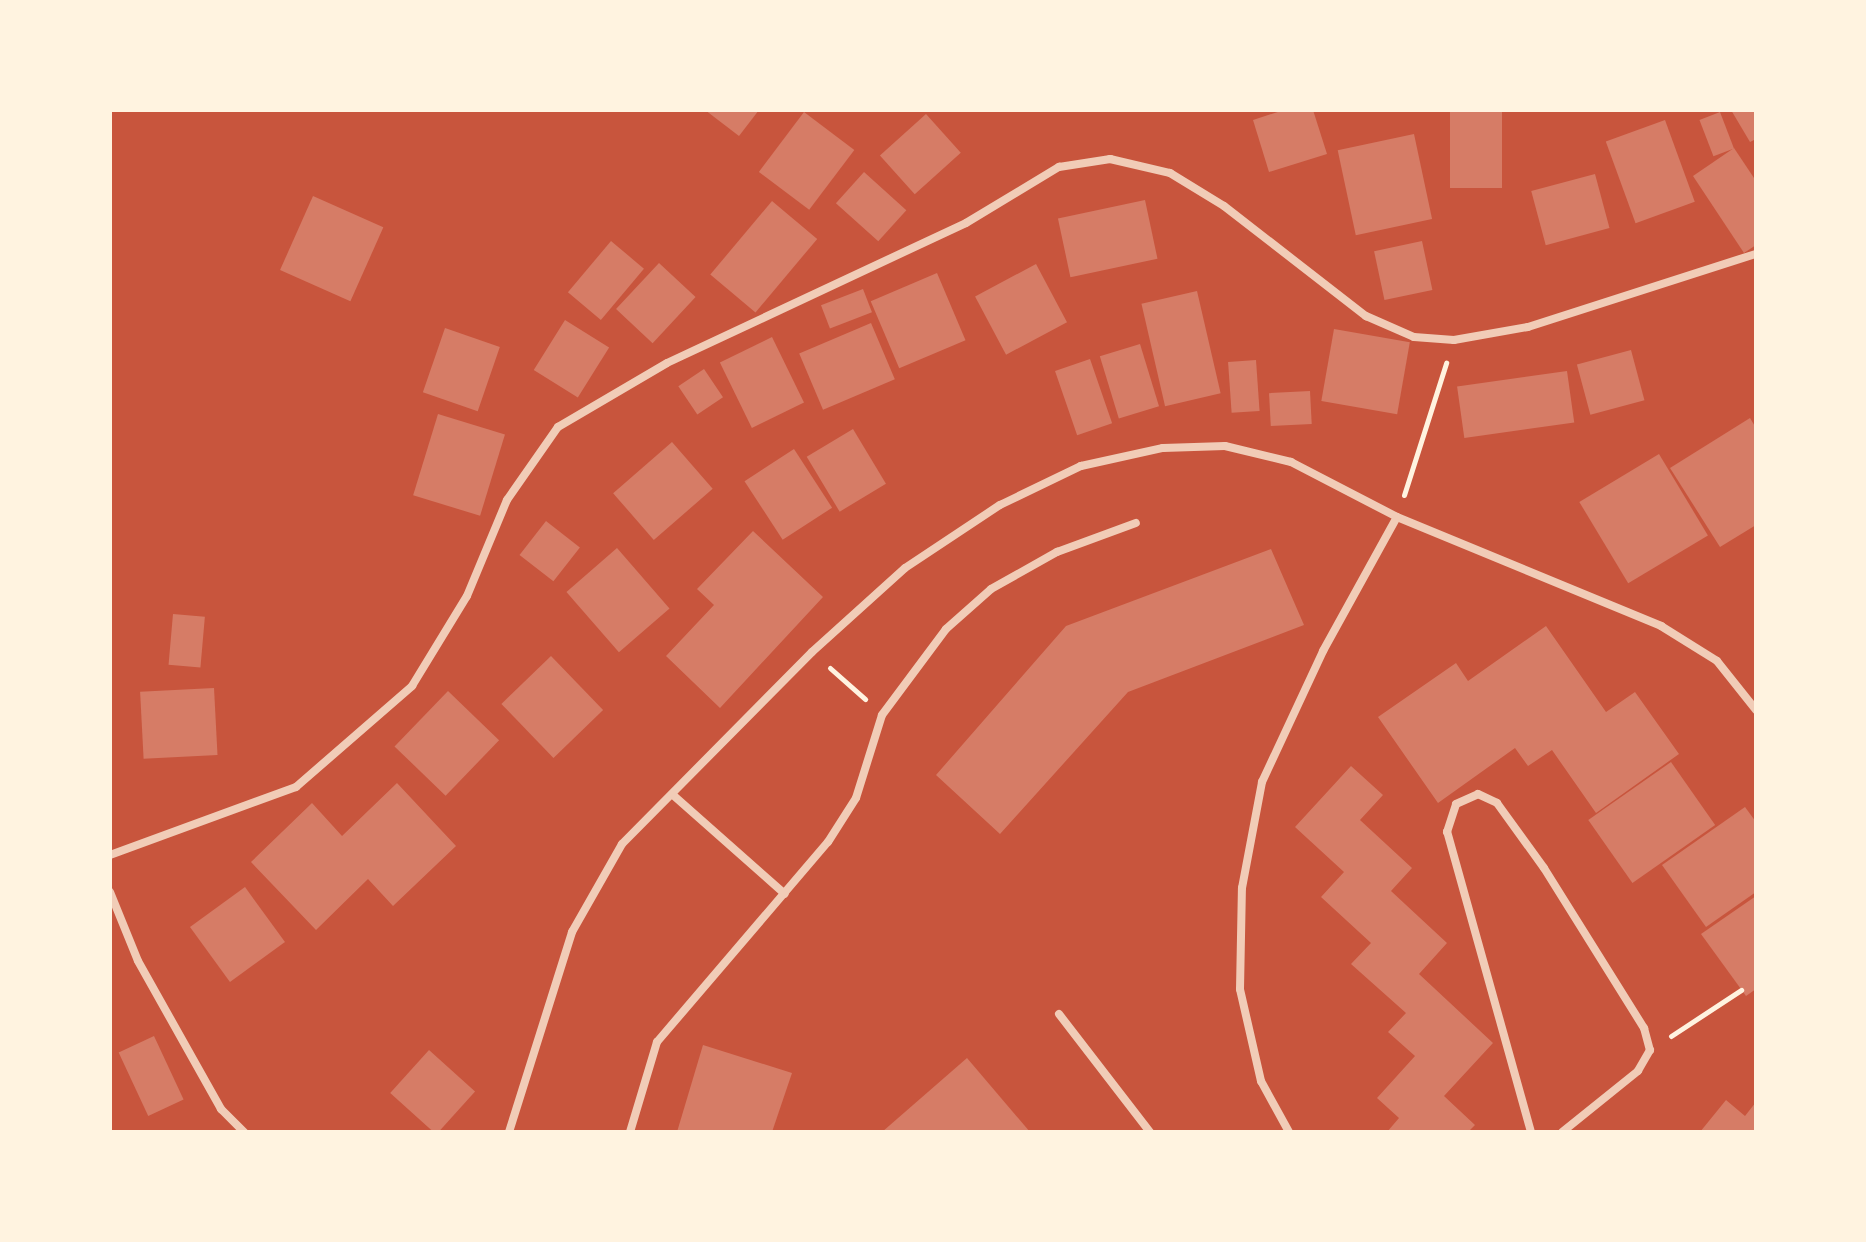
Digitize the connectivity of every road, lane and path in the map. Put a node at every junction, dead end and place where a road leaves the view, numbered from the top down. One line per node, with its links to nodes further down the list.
1 (1756, 254): 2 (street)
2 (1454, 340): 3 (path); 9 (street)
3 (1397, 517): 5 (street); 6 (street); 19 (street)
4 (1136, 523): 7 (street)
5 (812, 652): 7 (path); 8 (street)
6 (1756, 710)
7 (882, 715): 11 (street)
8 (673, 795): 11 (street); 16 (street)
9 (110, 855)
10 (110, 892): 15 (street)
11 (785, 894): 17 (street)
12 (1741, 990): 14 (path)
13 (1059, 1014): 18 (street)
14 (1650, 1050): 20 (street); 21 (street)
15 (244, 1132)
16 (509, 1132)
17 (630, 1132)
18 (1150, 1132)
19 (1289, 1132)
20 (1531, 1132)
21 (1562, 1132)

